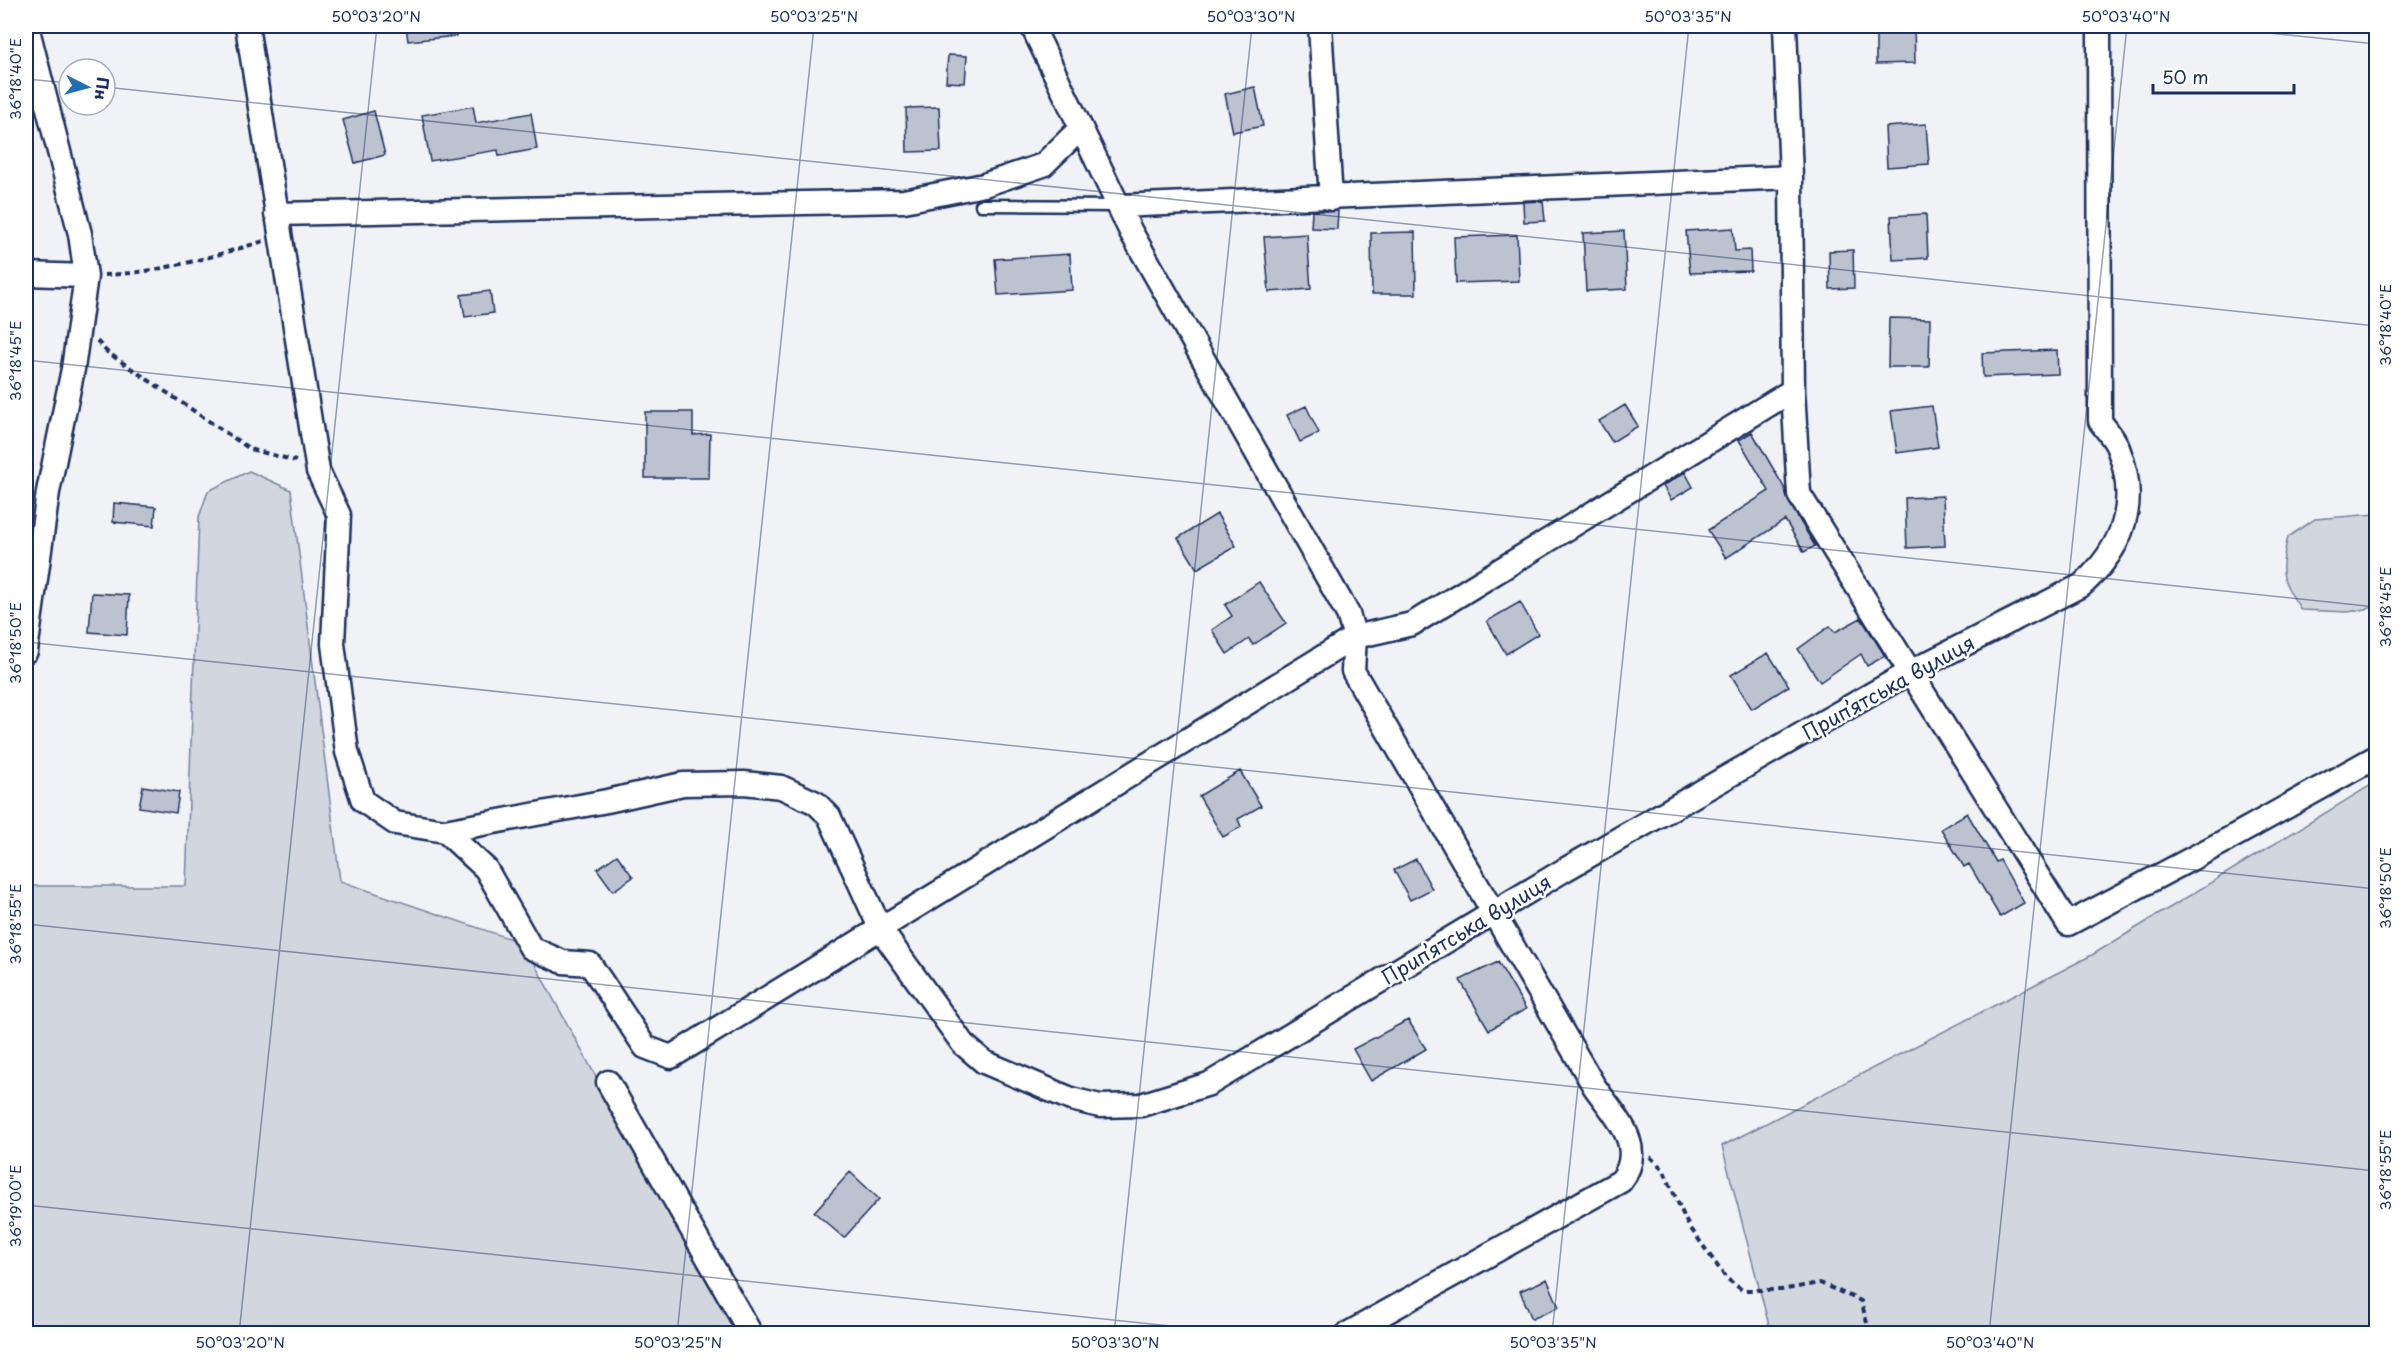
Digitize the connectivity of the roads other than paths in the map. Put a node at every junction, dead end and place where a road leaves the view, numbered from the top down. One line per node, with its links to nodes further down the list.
1 (27, 26): 14 (street)
2 (247, 26): 12 (street)
3 (1032, 26): 7 (street)
4 (1320, 26): 9 (street)
5 (1785, 26): 8 (street)
6 (2099, 26): 18 (street, Прип’ятська вулиця)
7 (1081, 128): 11 (street); 12 (street)
8 (1791, 177): 9 (street); 15 (street)
9 (1331, 199): 11 (street)
10 (981, 206): 11 (lane)
11 (1119, 206): 16 (street)
12 (276, 214): 20 (street)
13 (26, 274): 14 (street)
14 (86, 276): 17 (street)
15 (1793, 390): 16 (street); 18 (street)
16 (1355, 637): 21 (street); 22 (street)
17 (26, 651)
18 (1912, 671): 19 (street); 21 (street, Прип’ятська вулиця)
19 (2376, 757)
20 (444, 831): 22 (street, Прип’ятська вулиця); 22 (street)
21 (1492, 913): 22 (street, Прип’ятська вулиця); 25 (street)
22 (881, 930)
23 (608, 1082): 24 (street)
24 (750, 1334)
25 (1347, 1334)

